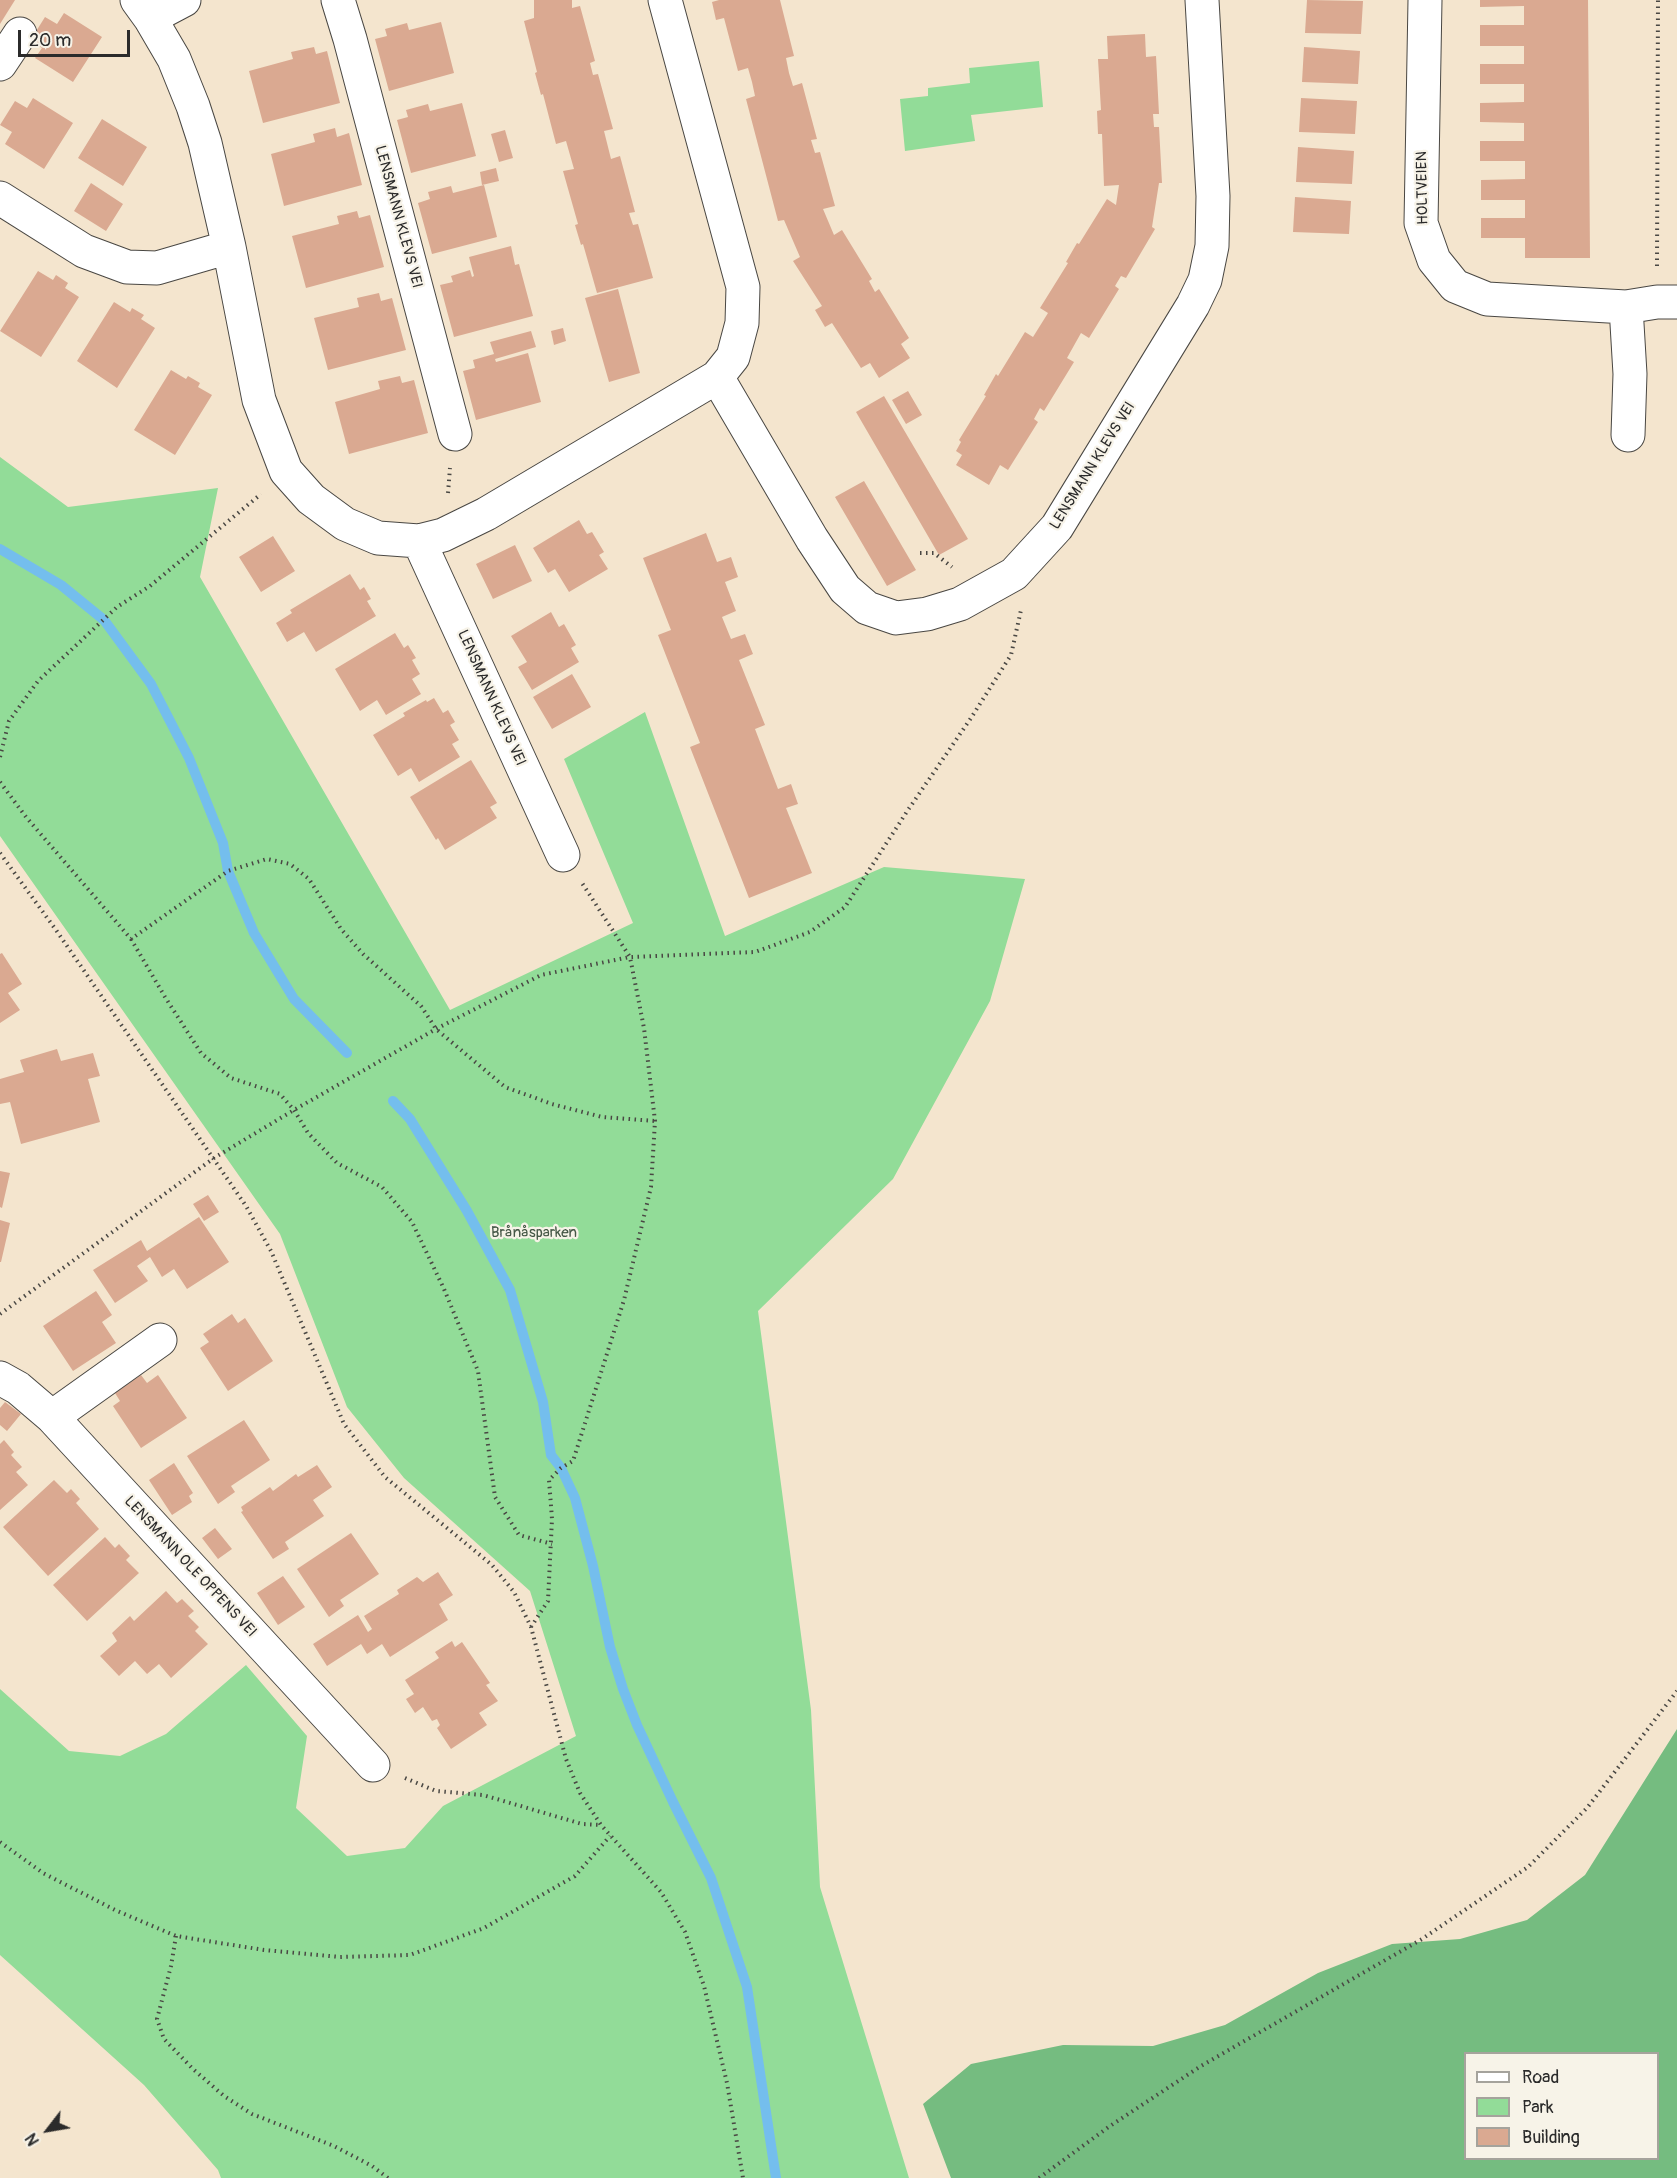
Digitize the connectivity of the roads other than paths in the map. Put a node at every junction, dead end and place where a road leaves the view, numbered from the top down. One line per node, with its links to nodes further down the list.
1 (184, 0): 6 (street)
2 (338, 0): 13 (street, LENSMANN KLEVS VEI)
3 (665, 0): 12 (street)
4 (1202, 0): 12 (street, LENSMANN KLEVS VEI)
5 (1425, 0): 11 (street, HOLTVEIEN)
6 (143, 9): 10 (street)
7 (20, 34): 8 (street)
8 (0, 64)
9 (0, 198): 10 (street)
10 (229, 247): 15 (street)
11 (1653, 303): 14 (street)
12 (717, 376): 15 (street)
13 (455, 434)
14 (1628, 435)
15 (419, 541): 16 (street, LENSMANN KLEVS VEI)
16 (563, 855)
17 (160, 1340): 19 (street)
18 (0, 1378): 19 (street, LENSMANN OLE OPPENS VEI)
19 (52, 1417): 20 (street, LENSMANN OLE OPPENS VEI)
20 (373, 1766)

